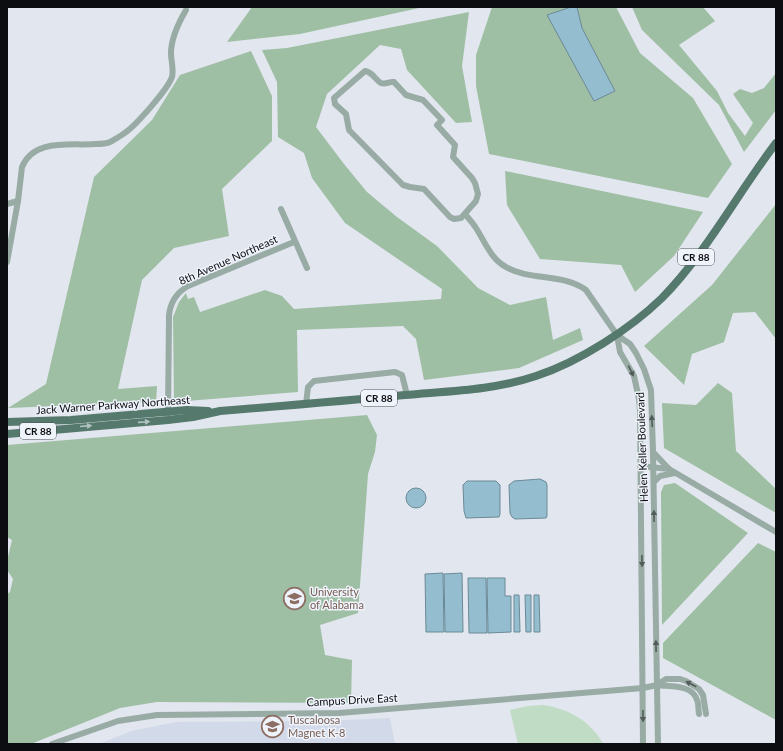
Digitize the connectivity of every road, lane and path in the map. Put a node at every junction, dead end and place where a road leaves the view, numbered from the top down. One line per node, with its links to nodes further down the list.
1 (186, 10): 3 (street)
2 (776, 143): 10 (main road, Jack Warner Parkway Northeast / CR 88)
3 (18, 201): 4 (street); 8 (street)
4 (7, 204)
5 (281, 209): 7 (street, 8th Avenue Northeast)
6 (465, 214): 6 (street); 10 (street)
7 (294, 242): 9 (street, 8th Avenue Northeast); 13 (street, 8th Avenue Northeast)
8 (7, 262)
9 (307, 268)
10 (617, 335): 11 (main road, Jack Warner Parkway Northeast / CR 88); 19 (street, Helen Keller Boulevard, one-way to 10); 20 (street, Helen Keller Boulevard, one-way to 20)
11 (407, 395): 12 (main road, Jack Warner Parkway Northeast / CR 88); 12 (street)
12 (306, 404): 14 (main road, Jack Warner Parkway Northeast / CR 88)
13 (168, 411): 14 (main road, Jack Warner Parkway Northeast / CR 88); 15 (street, 8th Avenue Northeast); 17 (main road, Jack Warner Parkway Northeast / CR 88)
14 (220, 411): 15 (main road, Jack Warner Parkway Northeast / CR 88)
15 (168, 420): 17 (main road, Jack Warner Parkway Northeast / CR 88, one-way to 15)
16 (7, 422): 17 (main road, Jack Warner Parkway Northeast / CR 88)
17 (70, 424): 18 (main road, Jack Warner Parkway Northeast / CR 88)
18 (7, 434)
19 (653, 452): 21 (street, Helen Keller Boulevard); 22 (street)
20 (640, 466): 21 (street); 27 (street, Helen Keller Boulevard, one-way to 27)
21 (653, 468): 22 (street); 24 (street, Helen Keller Boulevard)
22 (669, 469): 23 (street)
23 (675, 473): 24 (street); 25 (street)
24 (654, 482): 26 (street, Helen Keller Boulevard, one-way to 24)
25 (776, 532)
26 (657, 685): 27 (street, Campus Drive East); 28 (street); 29 (street, one-way to 26); 32 (street, Helen Keller Boulevard)
27 (643, 688): 30 (street, Campus Drive East); 31 (street, Helen Keller Boulevard, one-way to 31)
28 (699, 714)
29 (706, 714)
30 (54, 744)
31 (643, 744)
32 (658, 744)

